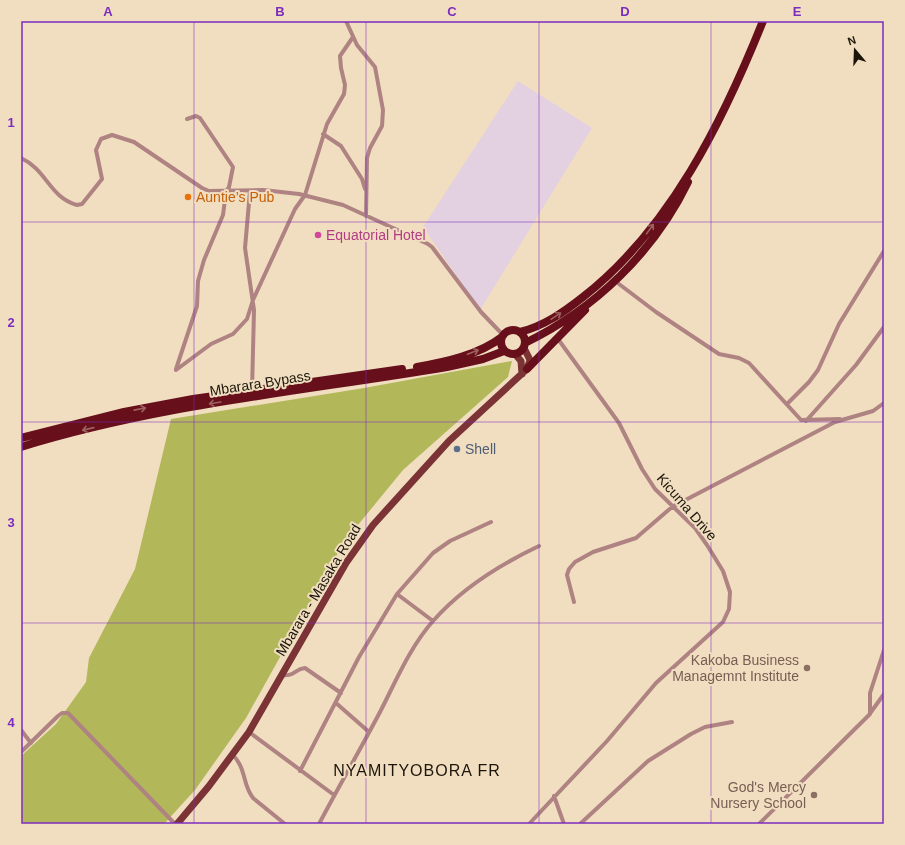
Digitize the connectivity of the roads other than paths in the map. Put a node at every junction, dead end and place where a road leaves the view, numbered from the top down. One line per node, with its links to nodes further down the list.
1 (346, 21): 3 (street)
2 (763, 21): 7 (highway)
3 (353, 37): 5 (street); 10 (street)
4 (186, 119): 9 (street)
5 (323, 134): 10 (street); 11 (street)
6 (21, 158): 9 (street)
7 (697, 160): 14 (highway); 18 (highway, one-way to 7)
8 (250, 191): 9 (street); 11 (street); 15 (street)
9 (226, 192): 15 (street)
10 (366, 194): 12 (street)
11 (305, 195): 12 (street); 15 (street)
12 (366, 216): 19 (street)
13 (884, 252): 26 (street)
14 (615, 281): 16 (highway); 26 (street)
15 (253, 300): 25 (street)
16 (567, 324): 20 (highway); 21 (highway)
17 (884, 328): 29 (street)
18 (520, 332): 19 (highway); 21 (highway)
19 (502, 336): 22 (highway); 25 (highway, Mbarara Bypass, one-way to 19)
20 (558, 339): 24 (highway); 32 (street, Kicuma Drive)
21 (525, 345): 23 (highway); 24 (main road)
22 (504, 351): 23 (highway); 31 (highway, Mbarara Bypass, one-way to 31)
23 (515, 354): 24 (main road)
24 (525, 371): 39 (main road, Mbarara - Masaka Road)
25 (252, 391): 30 (highway, Mbarara Bypass, one-way to 25)
26 (787, 404): 29 (street)
27 (884, 404): 28 (street)
28 (843, 419): 29 (street); 32 (street)
29 (806, 421)
30 (21, 438)
31 (21, 447)
32 (672, 507): 36 (street); 53 (street, Kicuma Drive)
33 (491, 522): 35 (street)
34 (539, 546): 37 (street)
35 (397, 594): 37 (street); 40 (street)
36 (574, 602)
37 (433, 621): 47 (street)
38 (884, 650): 43 (street)
39 (281, 676): 40 (street); 46 (main road, Mbarara - Masaka Road)
40 (341, 692): 42 (street)
41 (884, 694): 43 (street)
42 (336, 703): 47 (street); 51 (street)
43 (870, 714): 60 (street)
44 (732, 722): 59 (street)
45 (21, 730): 48 (street)
46 (249, 732): 50 (main road, Mbarara - Masaka Road); 51 (street)
47 (369, 732): 52 (street)
48 (31, 743): 49 (street); 54 (street)
49 (21, 752)
50 (233, 755): 54 (main road, Mbarara - Masaka Road); 55 (street)
51 (300, 771): 52 (street)
52 (334, 795): 56 (street)
53 (554, 796): 57 (street, Kicuma Drive); 58 (street)
54 (176, 824)
55 (285, 824)
56 (319, 824)
57 (529, 824)
58 (564, 824)
59 (580, 824)
60 (759, 824)

